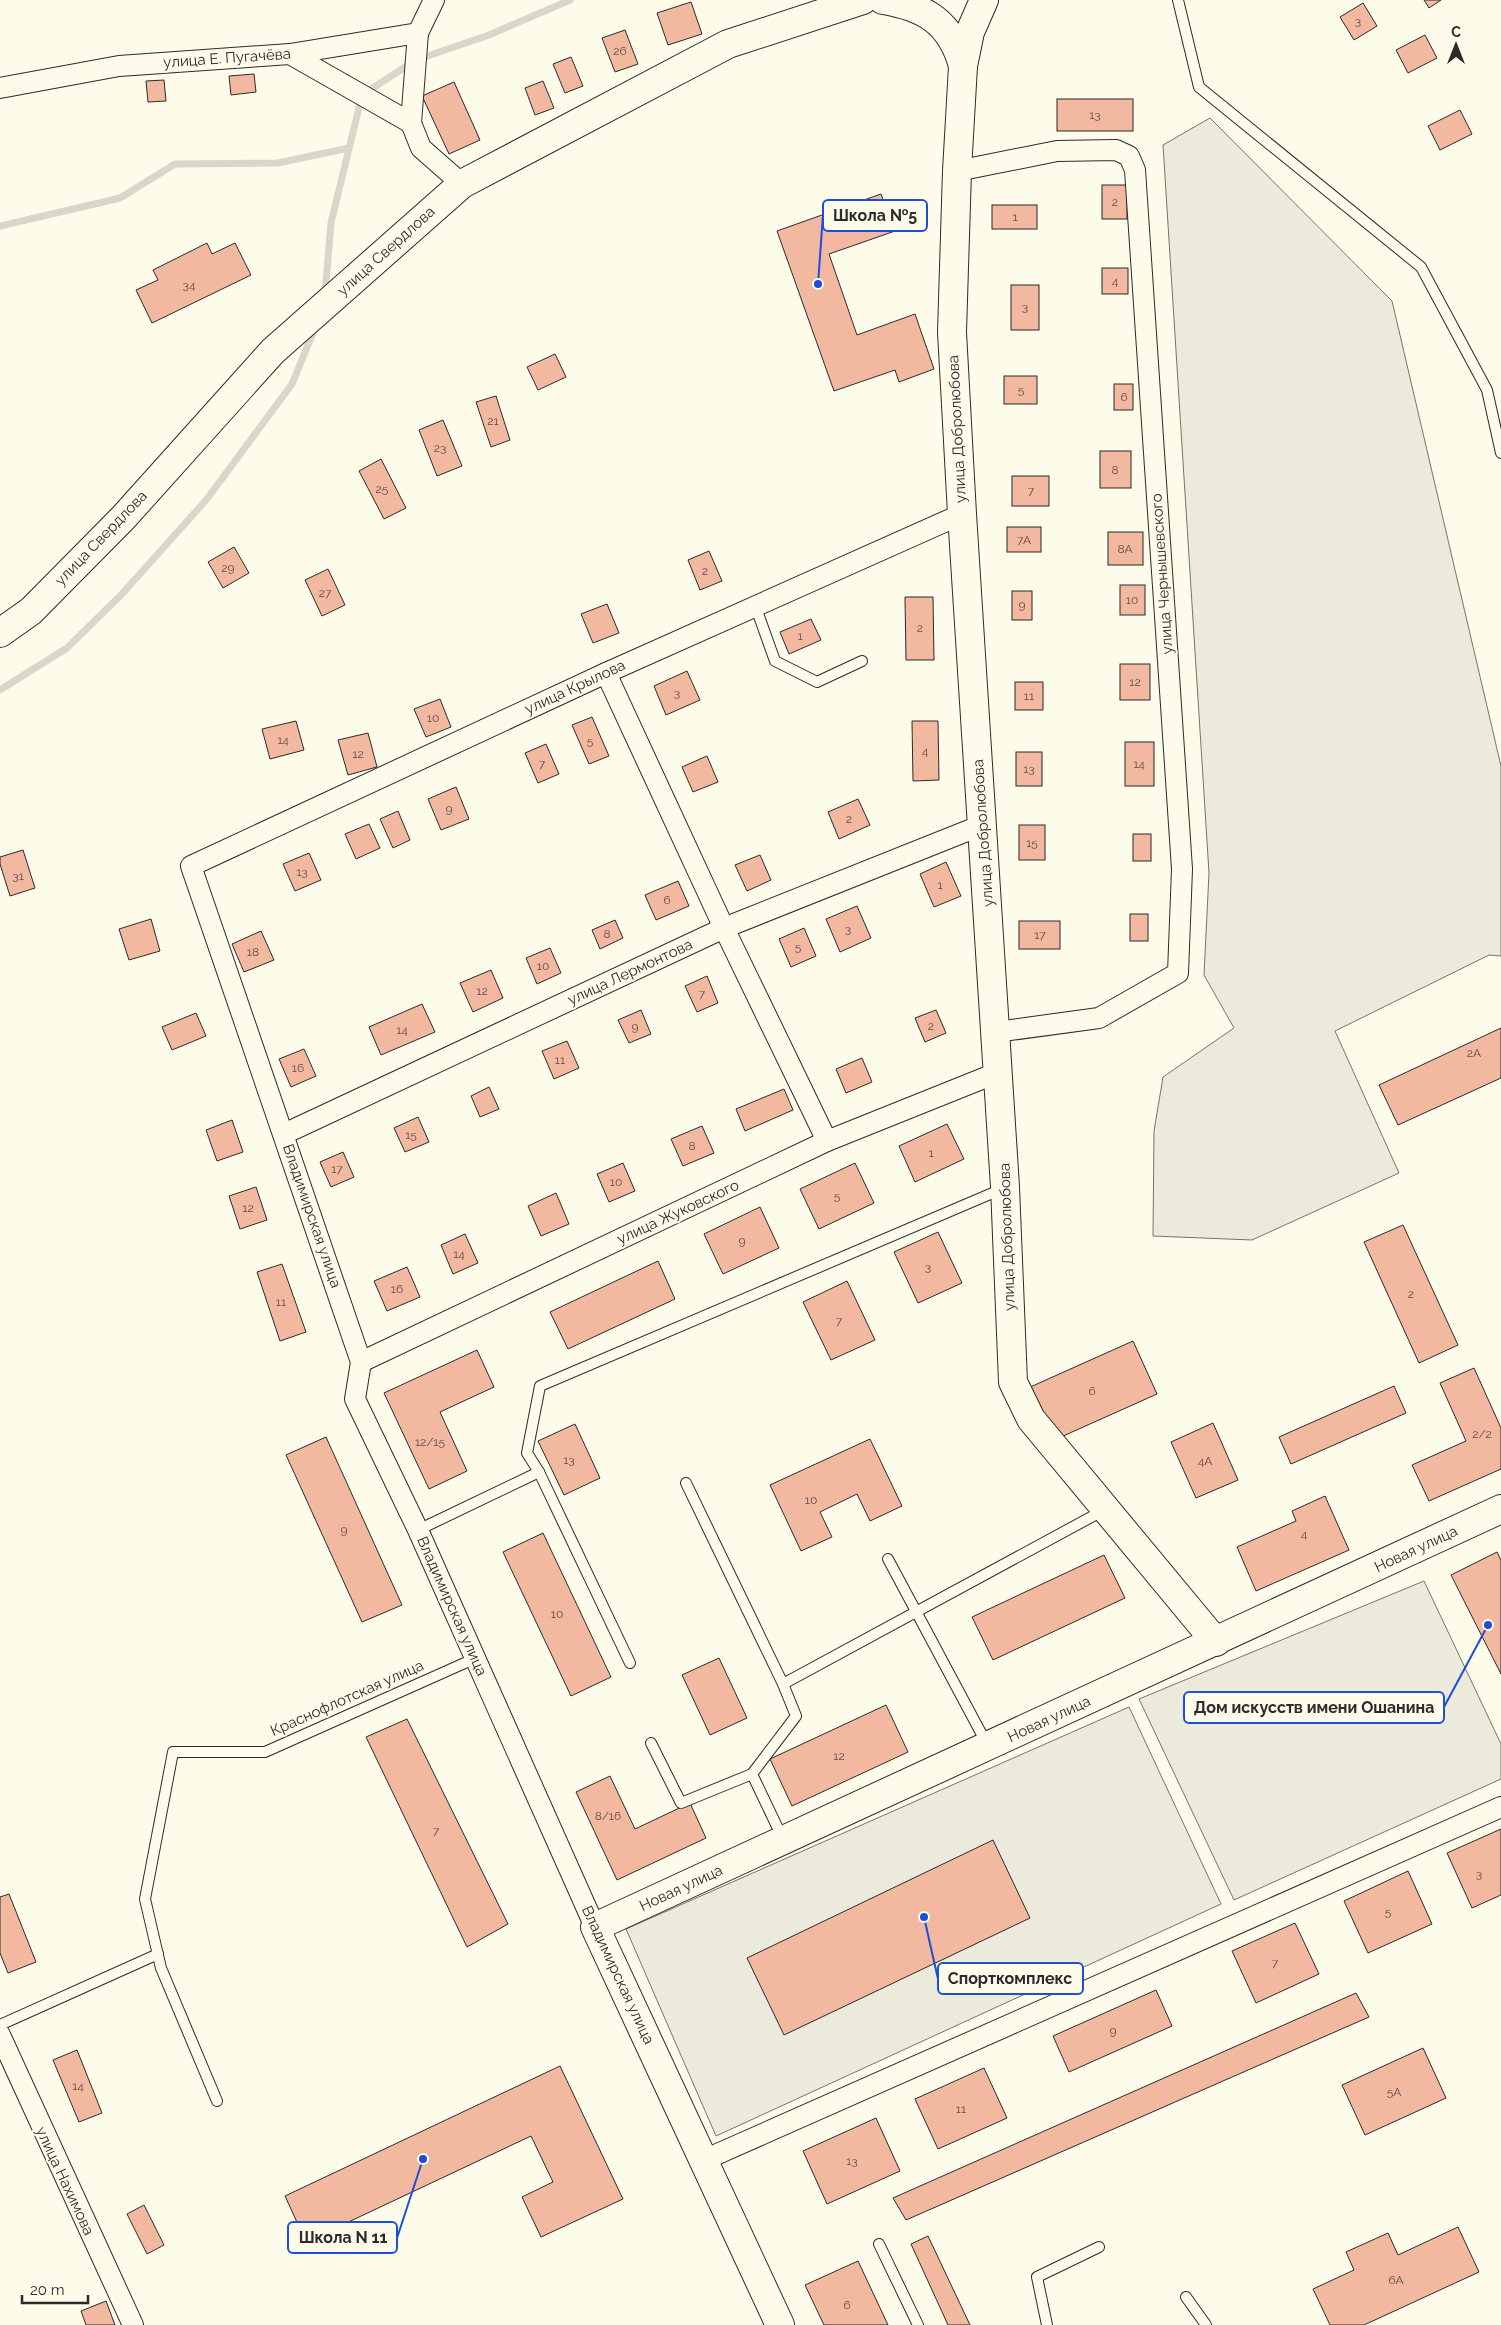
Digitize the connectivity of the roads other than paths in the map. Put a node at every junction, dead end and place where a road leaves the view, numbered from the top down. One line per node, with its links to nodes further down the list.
1 (434, 0): 6 (street)
2 (863, 0): 12 (street, улица Свердлова)
3 (883, 0): 8 (street, улица Добролюбова)
4 (984, 0): 8 (street)
5 (1178, 0): 13 (lane)
6 (418, 33): 7 (street, улица Е. Пугачёва); 10 (street)
7 (290, 54): 9 (street, улица Е. Пугачёва); 10 (street)
8 (963, 66): 11 (street, улица Добролюбова)
9 (0, 88)
10 (411, 123): 12 (street)
11 (957, 171): 14 (street, улица Добролюбова); 22 (street, улица Чернышевского)
12 (462, 184): 16 (street, улица Свердлова)
13 (1501, 453)
14 (962, 514): 15 (street, улица Крылова); 19 (street, улица Добролюбова)
15 (755, 605): 17 (lane); 18 (street, улица Крылова)
16 (0, 632)
17 (862, 661)
18 (606, 673): 20 (street, улица Крылова); 21 (street)
19 (982, 825): 21 (street, улица Лермонтова); 22 (street, улица Добролюбова)
20 (191, 866): 24 (street, Владимирская улица)
21 (724, 928): 24 (street, улица Лермонтова); 25 (street)
22 (996, 1032): 23 (street, улица Добролюбова)
23 (999, 1072): 25 (street, улица Жуковского); 26 (street, улица Добролюбова)
24 (284, 1134): 27 (street, Владимирская улица)
25 (826, 1141): 27 (street, улица Жуковского)
26 (1005, 1187): 28 (lane); 30 (street, улица Добролюбова)
27 (361, 1362): 32 (street, Владимирская улица)
28 (539, 1472): 32 (lane); 37 (lane)
29 (686, 1482): 38 (lane)
30 (1106, 1509): 34 (lane); 35 (street, улица Добролюбова)
31 (1501, 1509): 35 (street, Новая улица)
32 (418, 1530): 36 (street, Владимирская улица)
33 (888, 1559): 34 (lane)
34 (916, 1612): 38 (lane); 40 (lane)
35 (1216, 1642): 40 (street, Новая улица)
36 (476, 1658): 44 (street, Владимирская улица); 45 (lane, Краснофлотская улица)
37 (630, 1663)
38 (783, 1684): 41 (lane)
39 (651, 1744): 41 (lane)
40 (989, 1746): 43 (street, Новая улица)
41 (752, 1774): 43 (lane)
42 (1501, 1807): 49 (street)
43 (784, 1840): 44 (street, Новая улица)
44 (595, 1927): 49 (street, Владимирская улица)
45 (158, 1954): 46 (lane); 48 (lane, Краснофлотская улица)
46 (0, 2025)
47 (0, 2035): 53 (street, улица Нахимова)
48 (217, 2101)
49 (704, 2160): 54 (street, Владимирская улица)
50 (879, 2244): 55 (lane)
51 (1099, 2247): 56 (lane)
52 (1186, 2297): 57 (lane)
53 (133, 2325)
54 (780, 2325)
55 (918, 2325)
56 (1047, 2325)
57 (1206, 2325)

